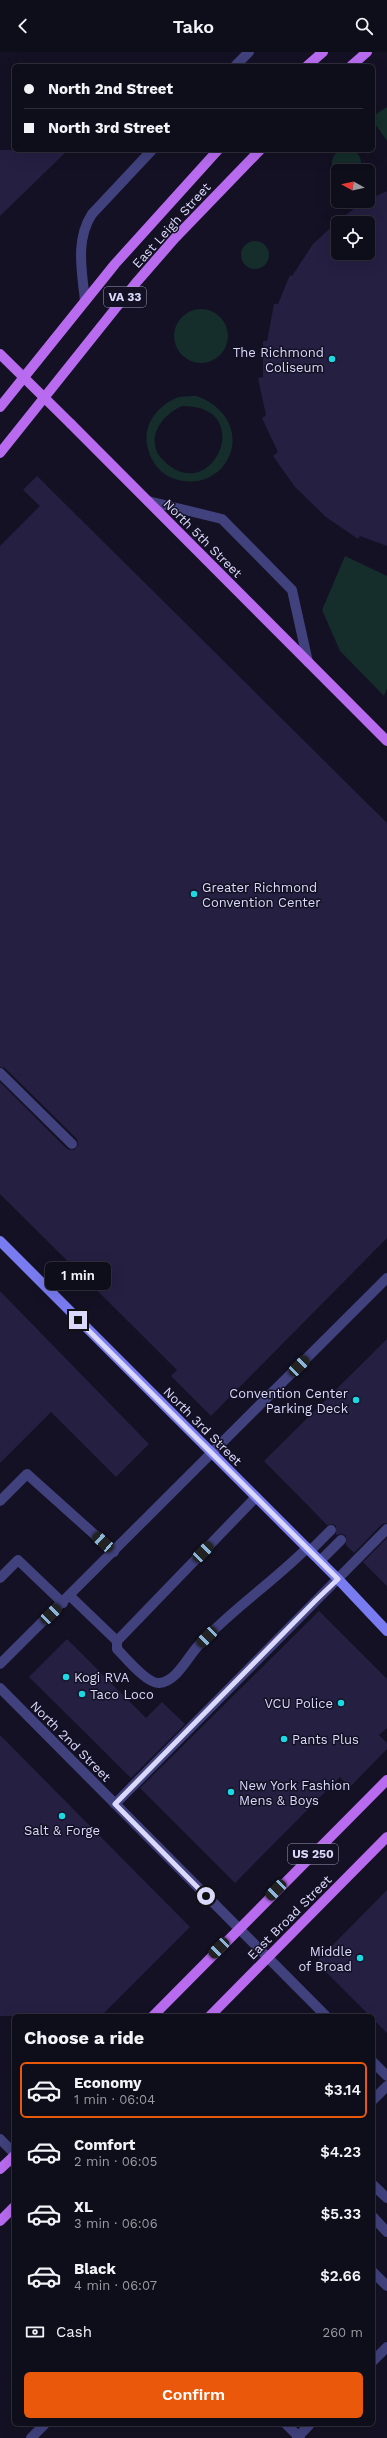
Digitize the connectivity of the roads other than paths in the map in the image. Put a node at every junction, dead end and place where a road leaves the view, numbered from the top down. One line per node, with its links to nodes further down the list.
1 (249, 52): 4 (street)
2 (323, 52): 5 (main road)
3 (367, 52): 6 (main road)
4 (237, 64)
5 (309, 64)
6 (353, 64)
7 (150, 152): 10 (street)
8 (216, 152): 10 (main road, East Leigh Street / VA 33)
9 (258, 152): 13 (main road, East Leigh Street / VA 33)
10 (85, 301): 12 (main road, East Leigh Street / VA 33)
11 (0, 354): 14 (main road, North 5th Street, bridge)
12 (0, 408)
13 (0, 453)
14 (148, 501): 15 (main road, North 5th Street); 15 (street)
15 (308, 662): 16 (main road, North 5th Street)
16 (387, 741)
17 (0, 1073): 18 (street)
18 (72, 1144)
19 (0, 1241): 21 (main road, North 3rd Street)
20 (387, 1278): 21 (street)
21 (212, 1453): 22 (main road, North 3rd Street); 28 (street)
22 (256, 1497): 27 (main road, North 3rd Street); 34 (street)
23 (0, 1500): 28 (street)
24 (387, 1529): 31 (street)
25 (331, 1530): 27 (street)
26 (341, 1540): 29 (street)
27 (308, 1550): 29 (main road, North 3rd Street); 34 (street)
28 (114, 1552): 32 (street)
29 (320, 1561): 31 (main road, North 3rd Street)
30 (0, 1578): 32 (street)
31 (338, 1579): 33 (main road, North 3rd Street); 38 (street)
32 (66, 1600): 34 (street); 35 (street)
33 (387, 1631)
34 (117, 1641)
35 (0, 1664)
36 (0, 1688): 38 (street, North 2nd Street)
37 (387, 1780): 40 (main road, East Broad Street / US 250)
38 (115, 1804): 40 (street, North 2nd Street)
39 (387, 1837): 41 (main road, East Broad Street / US 250)
40 (239, 1929): 41 (street, North 2nd Street); 42 (main road, East Broad Street / US 250)
41 (268, 1958): 43 (main road, East Broad Street / US 250); 44 (street, North 2nd Street)
42 (155, 2014)
43 (212, 2014)
44 (324, 2014)
45 (375, 2064): 46 (street)
46 (387, 2076)
47 (387, 2086): 48 (street)
48 (375, 2098)
49 (0, 2139): 50 (street)
50 (12, 2152)
51 (12, 2156): 52 (main road)
52 (0, 2169)
53 (375, 2188): 54 (street)
54 (387, 2198)
55 (12, 2209): 57 (main road)
56 (375, 2219): 58 (street)
57 (0, 2221)
58 (387, 2232)
59 (375, 2274): 60 (street)
60 (387, 2286)
61 (387, 2347): 62 (street)
62 (375, 2359)
63 (43, 2426): 67 (street)
64 (288, 2426): 66 (street)
65 (308, 2426): 66 (street)
66 (298, 2437)
67 (31, 2438)

